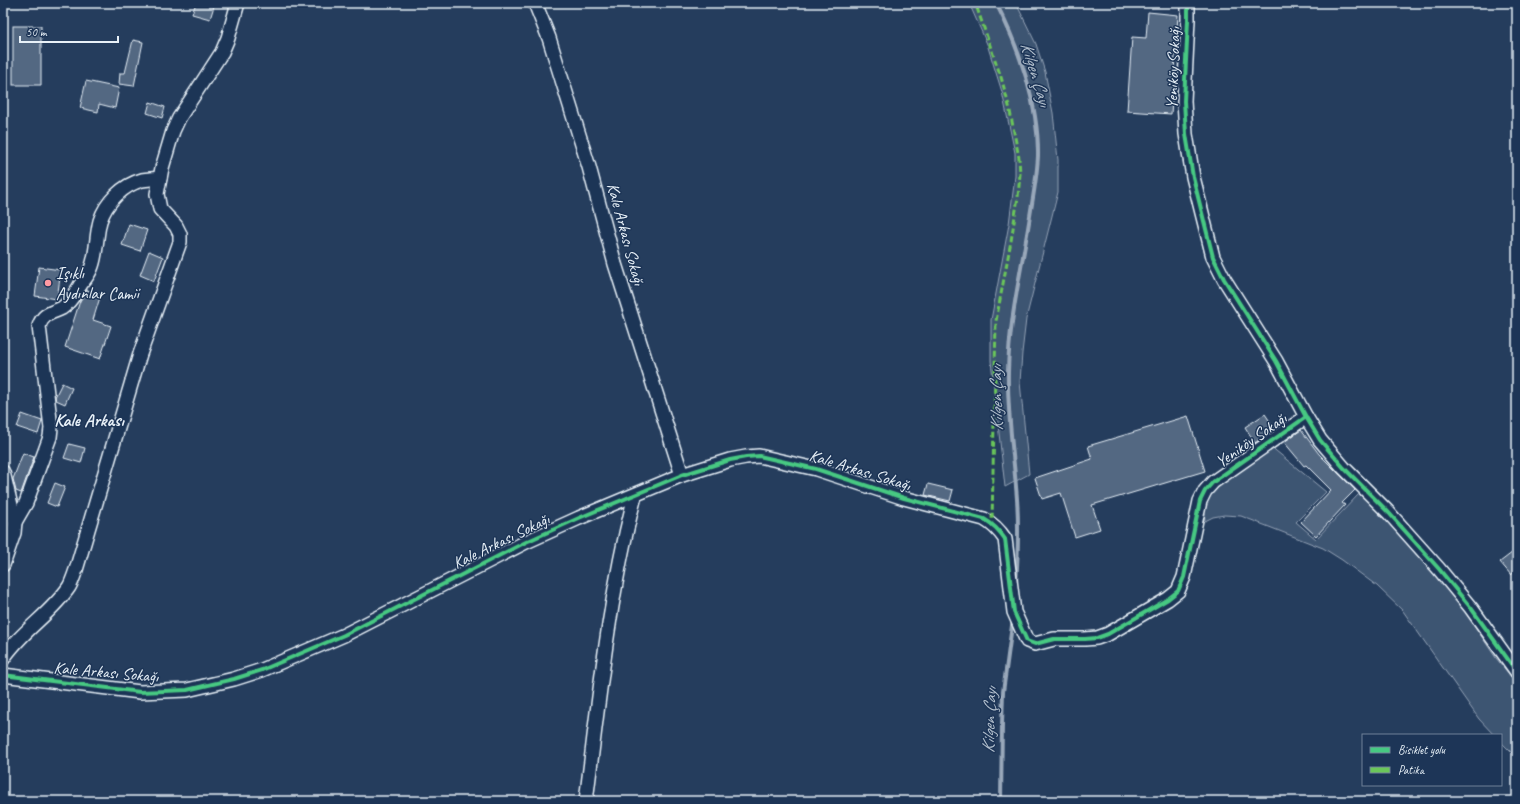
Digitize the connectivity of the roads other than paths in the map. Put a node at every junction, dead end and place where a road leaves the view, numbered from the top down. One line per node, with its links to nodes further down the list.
1 (238, 3): 4 (street)
2 (535, 3): 7 (street, Kale Arkası Sokağı)
3 (1188, 3): 5 (street, Yeniköy Sokağı)
4 (160, 178): 9 (street); 12 (street)
5 (1306, 417): 10 (street, Yeniköy Sokağı); 13 (street, Yeniköy Sokağı)
6 (3, 472): 9 (street)
7 (682, 475): 8 (street, Kale Arkası Sokağı); 10 (street, Kale Arkası Sokağı)
8 (635, 496): 14 (street, Kale Arkası Sokağı); 15 (street)
9 (15, 522): 11 (street)
10 (1005, 539)
11 (3, 565)
12 (3, 659)
13 (1517, 672)
14 (3, 676)
15 (586, 801)

